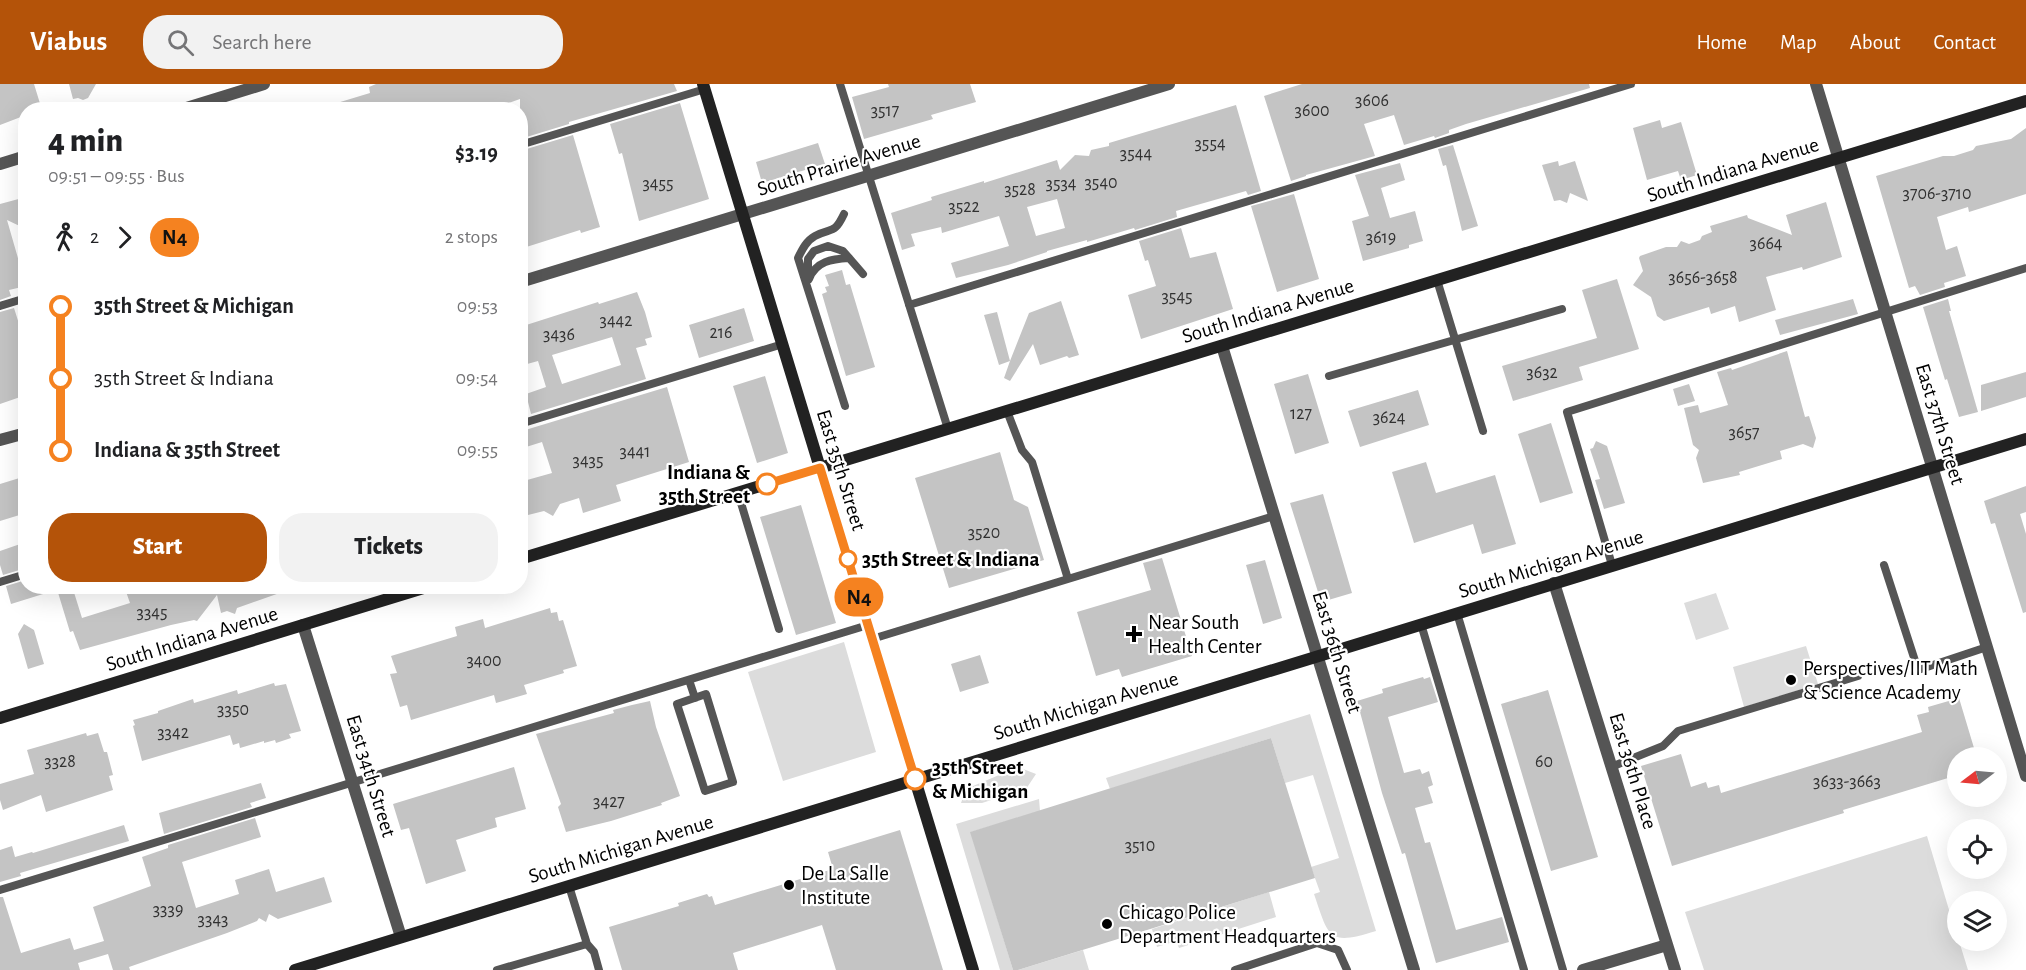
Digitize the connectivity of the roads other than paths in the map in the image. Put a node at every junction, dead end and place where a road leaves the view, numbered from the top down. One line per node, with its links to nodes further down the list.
1 (264, 84): 8 (street)
2 (840, 84): 13 (lane)
3 (1169, 84): 13 (street, South Prairie Avenue)
4 (1631, 84): 24 (lane)
5 (1816, 84): 11 (street, East 37th Street)
6 (704, 86): 9 (lane); 14 (street, East 35th Street)
7 (2026, 101): 11 (street, South Indiana Avenue)
8 (206, 102)
9 (528, 142)
10 (18, 158): 12 (street)
11 (1839, 158): 20 (street, South Indiana Avenue); 27 (street, East 37th Street)
12 (0, 164)
13 (869, 176): 14 (street, South Prairie Avenue); 24 (lane)
14 (743, 214): 19 (street, South Prairie Avenue); 29 (street, East 35th Street)
15 (844, 214): 22 (lane)
16 (849, 258): 18 (lane); 21 (lane); 21 (lane)
17 (2026, 268): 27 (lane)
18 (863, 274)
19 (528, 280)
20 (1437, 280): 28 (lane); 30 (street, South Indiana Avenue)
21 (808, 281): 22 (lane)
22 (809, 296): 32 (lane)
23 (18, 300): 25 (lane)
24 (909, 305): 35 (lane)
25 (0, 306)
26 (1562, 309): 28 (lane)
27 (1886, 312): 40 (street, East 37th Street); 46 (lane)
28 (1455, 340): 31 (lane); 36 (lane)
29 (783, 344): 34 (lane); 41 (street, East 35th Street)
30 (1222, 346): 33 (street, South Indiana Avenue); 43 (street, East 36th Street)
31 (1329, 376)
32 (845, 406)
33 (1007, 411): 35 (street, South Indiana Avenue); 48 (lane)
34 (528, 422)
35 (948, 429): 41 (street, South Indiana Avenue)
36 (1483, 431)
37 (18, 435): 39 (street)
38 (2026, 439): 40 (street, South Michigan Avenue)
39 (0, 440)
40 (1933, 467): 46 (street, South Michigan Avenue); 58 (street, East 37th Street)
41 (820, 468): 42 (street, South Indiana Avenue); 55 (street, East 35th Street)
42 (738, 493): 44 (street, South Indiana Avenue); 56 (lane)
43 (1274, 516): 48 (lane); 59 (street, East 36th Street)
44 (528, 557)
45 (1884, 565): 58 (lane)
46 (1612, 566): 50 (street, South Michigan Avenue)
47 (18, 576): 49 (lane)
48 (1068, 579): 57 (lane)
49 (0, 582)
50 (1554, 583): 52 (street, South Michigan Avenue); 64 (street, East 36th Place)
51 (404, 594): 54 (street, South Indiana Avenue)
52 (1457, 613): 53 (street, South Michigan Avenue); 81 (lane)
53 (1420, 624): 59 (street, South Michigan Avenue); 80 (lane)
54 (303, 625): 63 (street, South Indiana Avenue); 67 (street, East 34th Street)
55 (868, 625): 57 (street, East 35th Street); 61 (lane)
56 (779, 629)
57 (872, 639): 66 (street, East 35th Street)
58 (1987, 647): 65 (street, East 37th Street)
59 (1317, 656): 66 (street, South Michigan Avenue); 79 (street, East 36th Street)
60 (1858, 676): 64 (lane)
61 (689, 680): 62 (lane); 67 (lane)
62 (695, 698): 62 (lane)
63 (0, 717)
64 (1611, 767): 72 (street, East 36th Place)
65 (2026, 776)
66 (915, 779): 68 (street, South Michigan Avenue); 76 (street, East 35th Street)
67 (352, 783): 69 (lane); 70 (street, East 34th Street)
68 (569, 886): 70 (street, South Michigan Avenue); 71 (lane)
69 (0, 891)
70 (401, 938): 73 (street, South Michigan Avenue)
71 (586, 944): 74 (lane); 75 (lane)
72 (1667, 945): 82 (street); 83 (street, East 36th Place)
73 (295, 970)
74 (497, 970)
75 (599, 970)
76 (973, 970)
77 (1235, 970): 78 (lane)
78 (1347, 970)
79 (1414, 970)
80 (1524, 970)
81 (1563, 970)
82 (1583, 970)
83 (1675, 970)

